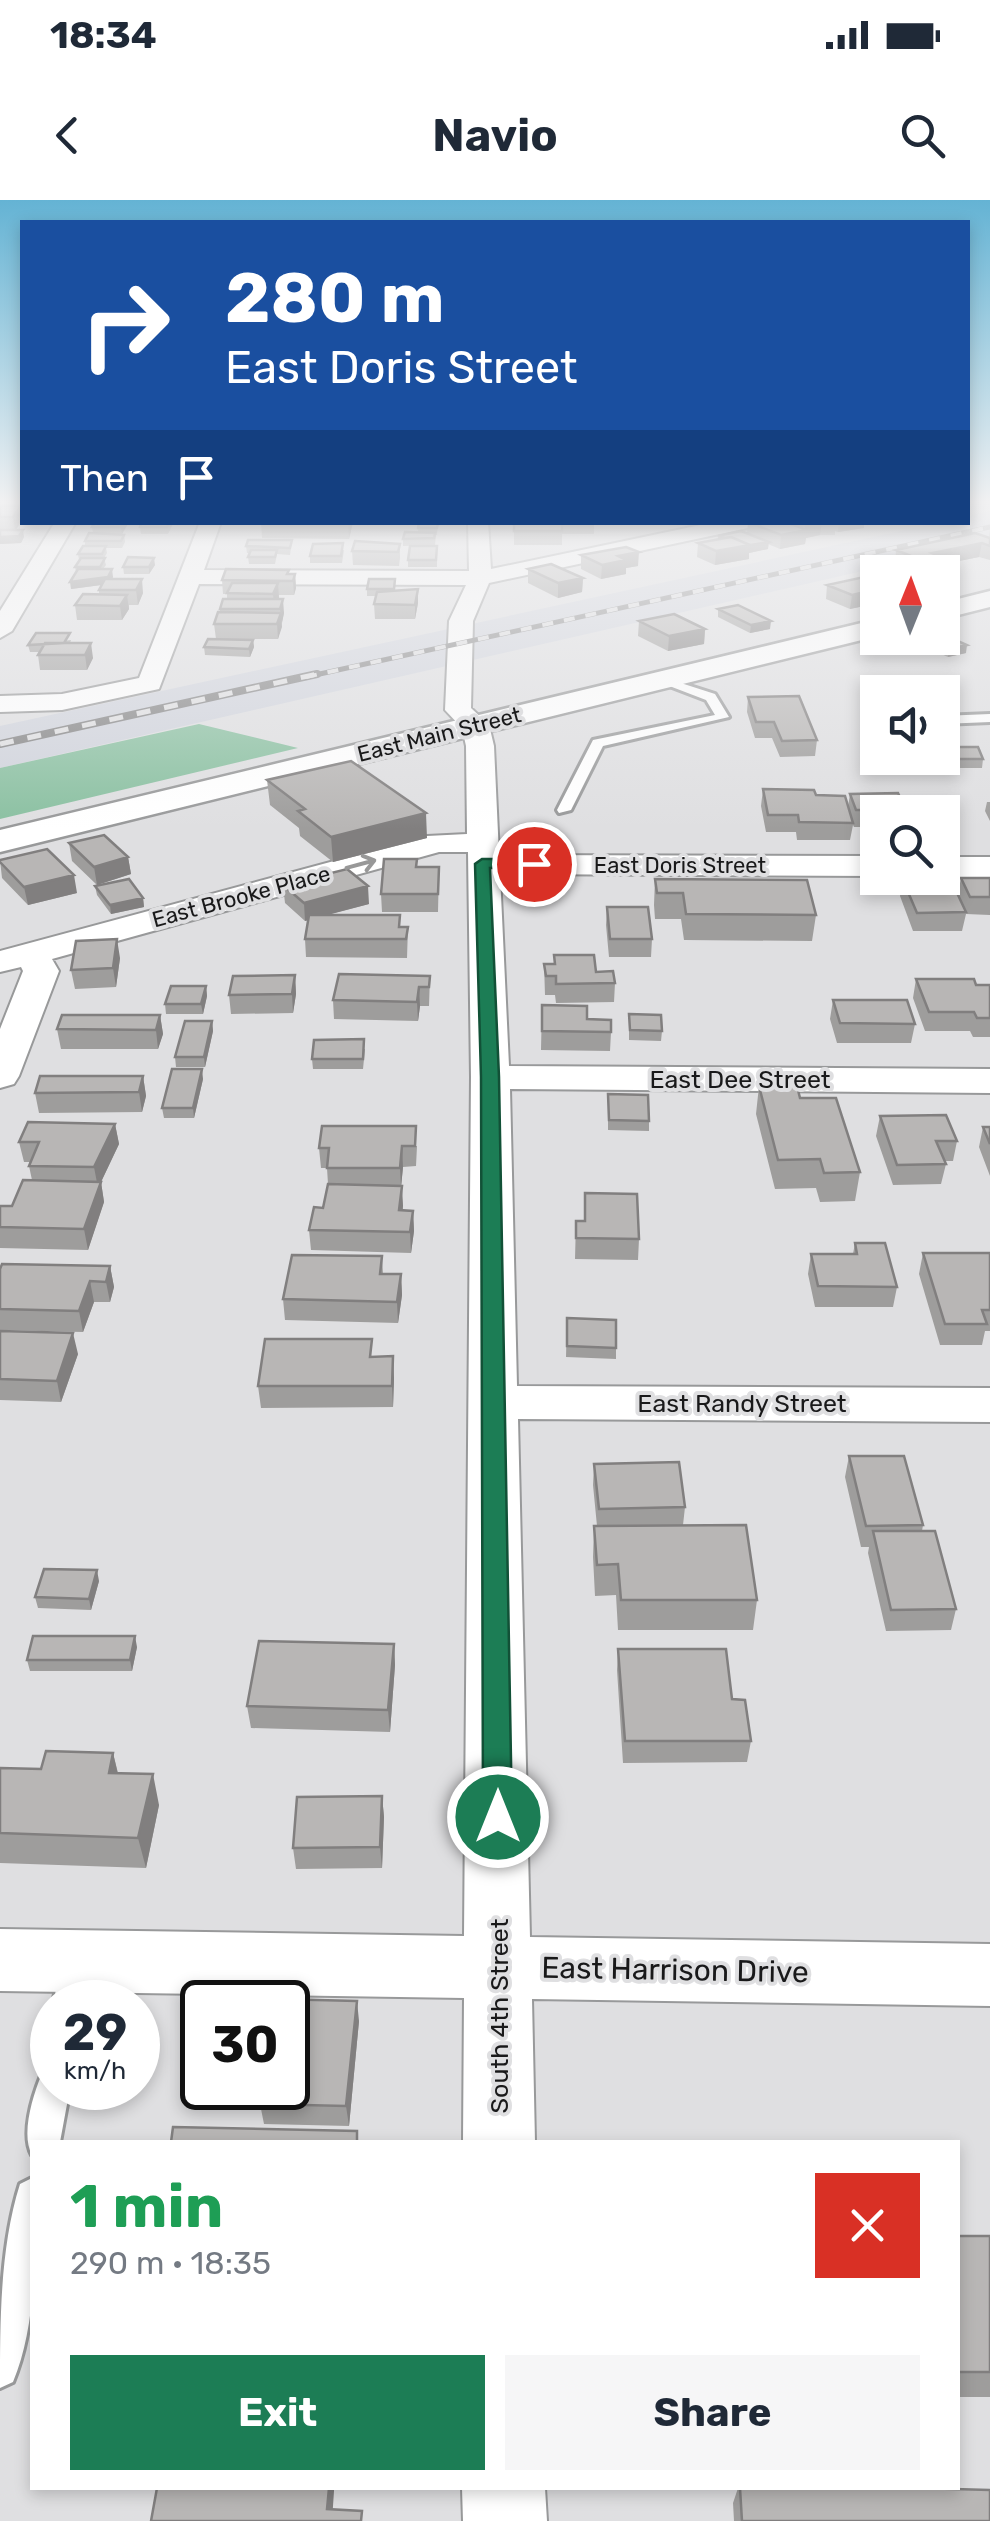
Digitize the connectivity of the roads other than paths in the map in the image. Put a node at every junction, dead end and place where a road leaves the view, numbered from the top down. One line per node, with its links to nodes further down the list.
1 (176, 612): 5 (street)
2 (464, 612): 8 (street, South 4th Street)
3 (860, 631): 4 (main road, East Main Street)
4 (664, 679): 8 (main road, East Main Street); 9 (lane)
5 (0, 704)
6 (990, 718): 7 (lane)
7 (960, 719)
8 (476, 725): 10 (main road, East Main Street); 11 (street, South 4th Street)
9 (564, 810)
10 (0, 841)
11 (483, 853): 12 (street, East Doris Street); 15 (street, East Brooke Place, one-way to 11); 17 (street, South 4th Street)
12 (860, 865)
13 (960, 867): 14 (street)
14 (990, 867)
15 (15, 958): 16 (street)
16 (0, 1076)
17 (490, 1077): 18 (street, East Dee Street); 19 (street, South 4th Street)
18 (990, 1081)
19 (493, 1402): 20 (street, East Randy Street); 22 (street, South 4th Street)
20 (990, 1405)
21 (0, 1960): 24 (street, East Harrison Drive)
22 (499, 1968): 23 (street, East Harrison Drive); 25 (street, East Harrison Drive); 28 (street, South 4th Street)
23 (990, 1975)
24 (66, 1980)
25 (134, 1980)
26 (49, 2110): 27 (lane)
27 (42, 2140)
28 (499, 2140)
29 (30, 2207): 30 (lane)
30 (0, 2369)
31 (504, 2490): 32 (street)
32 (504, 2521)

